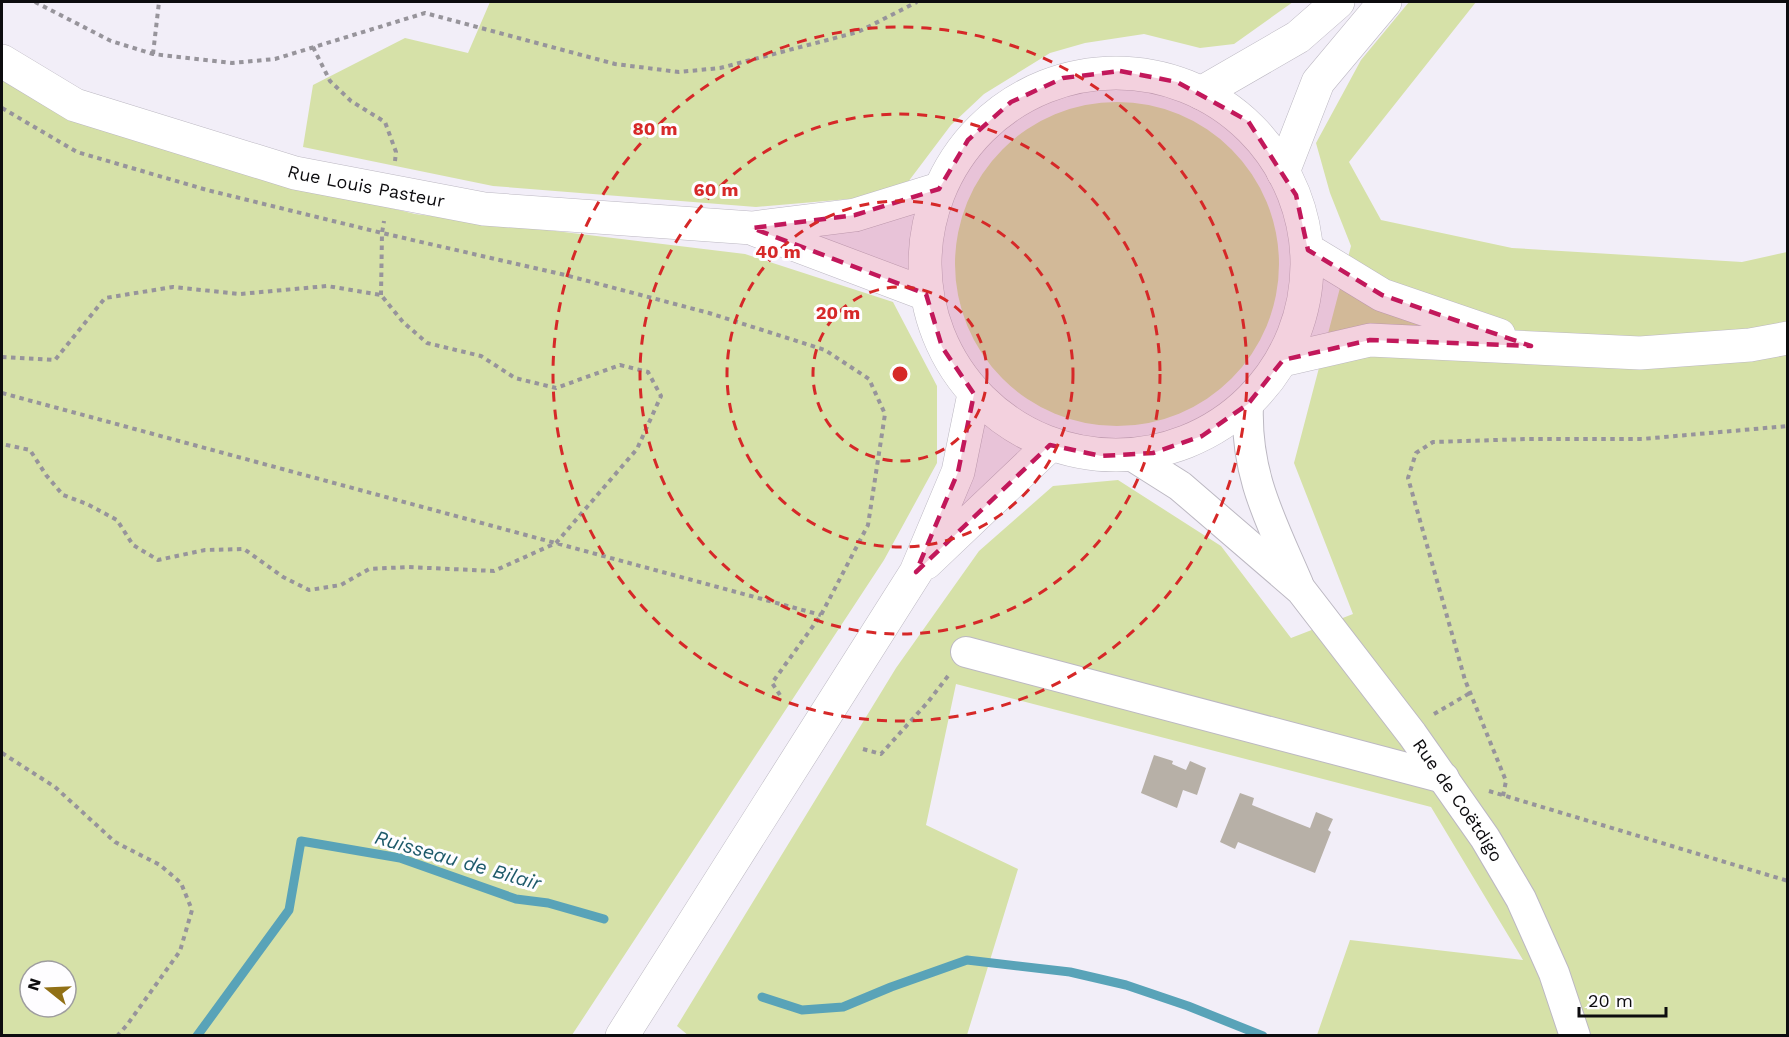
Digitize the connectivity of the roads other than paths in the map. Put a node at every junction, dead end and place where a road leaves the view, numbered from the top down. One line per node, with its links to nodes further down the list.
1 (1338, 2): 4 (main road)
2 (1385, 2): 5 (main road)
3 (2, 62): 7 (main road, Rue Louis Pasteur)
4 (1201, 93): 5 (main road); 6 (main road)
5 (1283, 172): 8 (main road)
6 (939, 189): 7 (main road, Rue Louis Pasteur); 9 (main road)
7 (752, 228): 9 (main road, Rue Louis Pasteur)
8 (1308, 250): 11 (main road); 12 (main road)
9 (926, 294): 13 (main road)
10 (1788, 338): 11 (main road)
11 (1531, 346): 12 (main road)
12 (1283, 360): 14 (main road)
13 (974, 394): 15 (main road); 17 (main road)
14 (1248, 404): 16 (main road); 18 (street, Rue de Coëtdigo)
15 (1050, 446): 16 (main road); 17 (main road)
16 (1131, 454): 18 (street, Rue de Coëtdigo)
17 (916, 573): 21 (main road)
18 (1301, 590): 20 (street, Rue de Coëtdigo)
19 (966, 652): 20 (street)
20 (1444, 778): 22 (street, Rue de Coëtdigo)
21 (622, 1035)
22 (1575, 1035)

